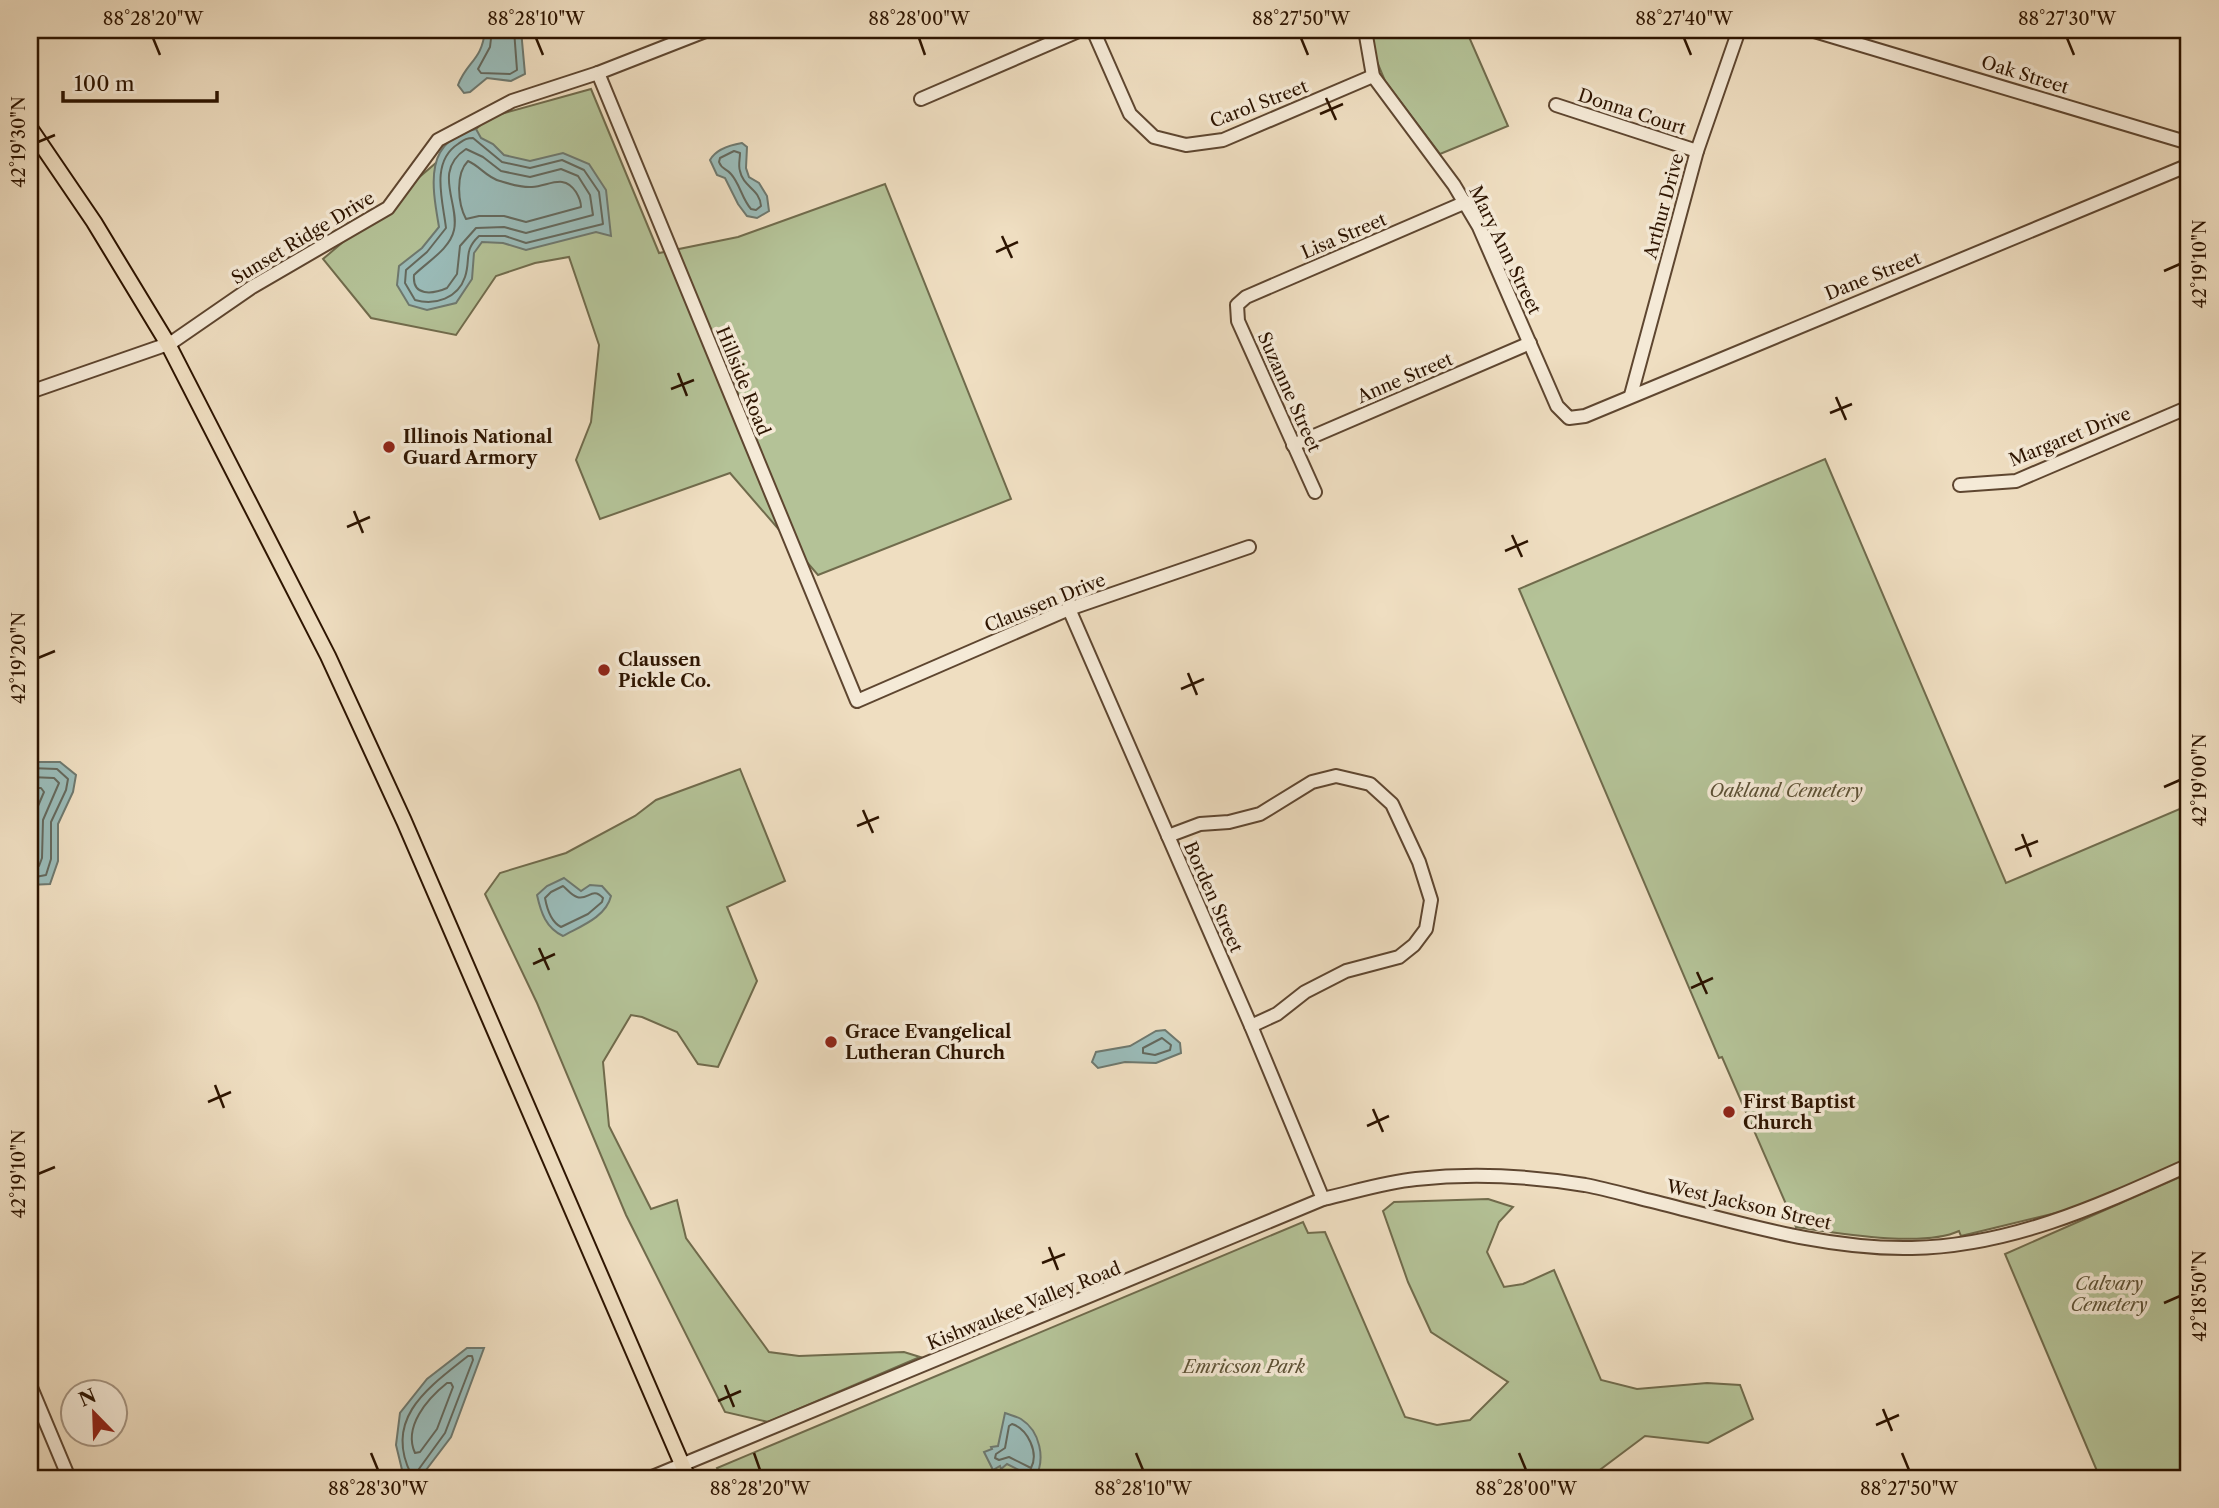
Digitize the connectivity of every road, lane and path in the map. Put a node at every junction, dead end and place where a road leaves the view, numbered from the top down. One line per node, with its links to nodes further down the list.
1 (708, 30): 7 (street, Sunset Ridge Drive)
2 (1081, 30): 9 (street)
3 (1093, 30): 8 (street, Carol Street)
4 (1364, 30): 8 (street, Mary Ann Street)
5 (1739, 30): 13 (street, Arthur Drive)
6 (1811, 30): 12 (street, Oak Street)
7 (598, 73): 18 (street, Sunset Ridge Drive); 28 (street, Hillside Road)
8 (1373, 76): 15 (street, Mary Ann Street)
9 (921, 99)
10 (1556, 106): 13 (street, Donna Court)
11 (30, 128): 18 (main road)
12 (2189, 143)
13 (1697, 151): 20 (street, Arthur Drive)
14 (2189, 165): 20 (street, Dane Street)
15 (1466, 202): 16 (street, Lisa Street); 17 (street, Mary Ann Street)
16 (1237, 305): 23 (street, Suzanne Street)
17 (1530, 343): 22 (street, Mary Ann Street); 23 (street, Anne Street)
18 (168, 344): 19 (street, Sunset Ridge Drive); 35 (main road)
19 (30, 392)
20 (1631, 395): 22 (street, Dane Street)
21 (2189, 407): 24 (street, Margaret Drive)
22 (1569, 418)
23 (1293, 445): 25 (street, Suzanne Street)
24 (1960, 485)
25 (1315, 492)
26 (1249, 547): 27 (street, Claussen Drive)
27 (1069, 610): 28 (street, Claussen Drive); 29 (street, Borden Street)
28 (857, 701)
29 (1168, 836): 30 (street, Borden Street); 30 (street)
30 (1251, 1026): 33 (street, Borden Street)
31 (2189, 1165): 32 (street, West Jackson Street)
32 (1414, 1179): 33 (street, Kishwaukee Valley Road)
33 (1323, 1199): 35 (street, Kishwaukee Valley Road)
34 (30, 1385): 36 (street)
35 (685, 1472): 37 (street, Kishwaukee Valley Road)
36 (69, 1478)
37 (650, 1478)

